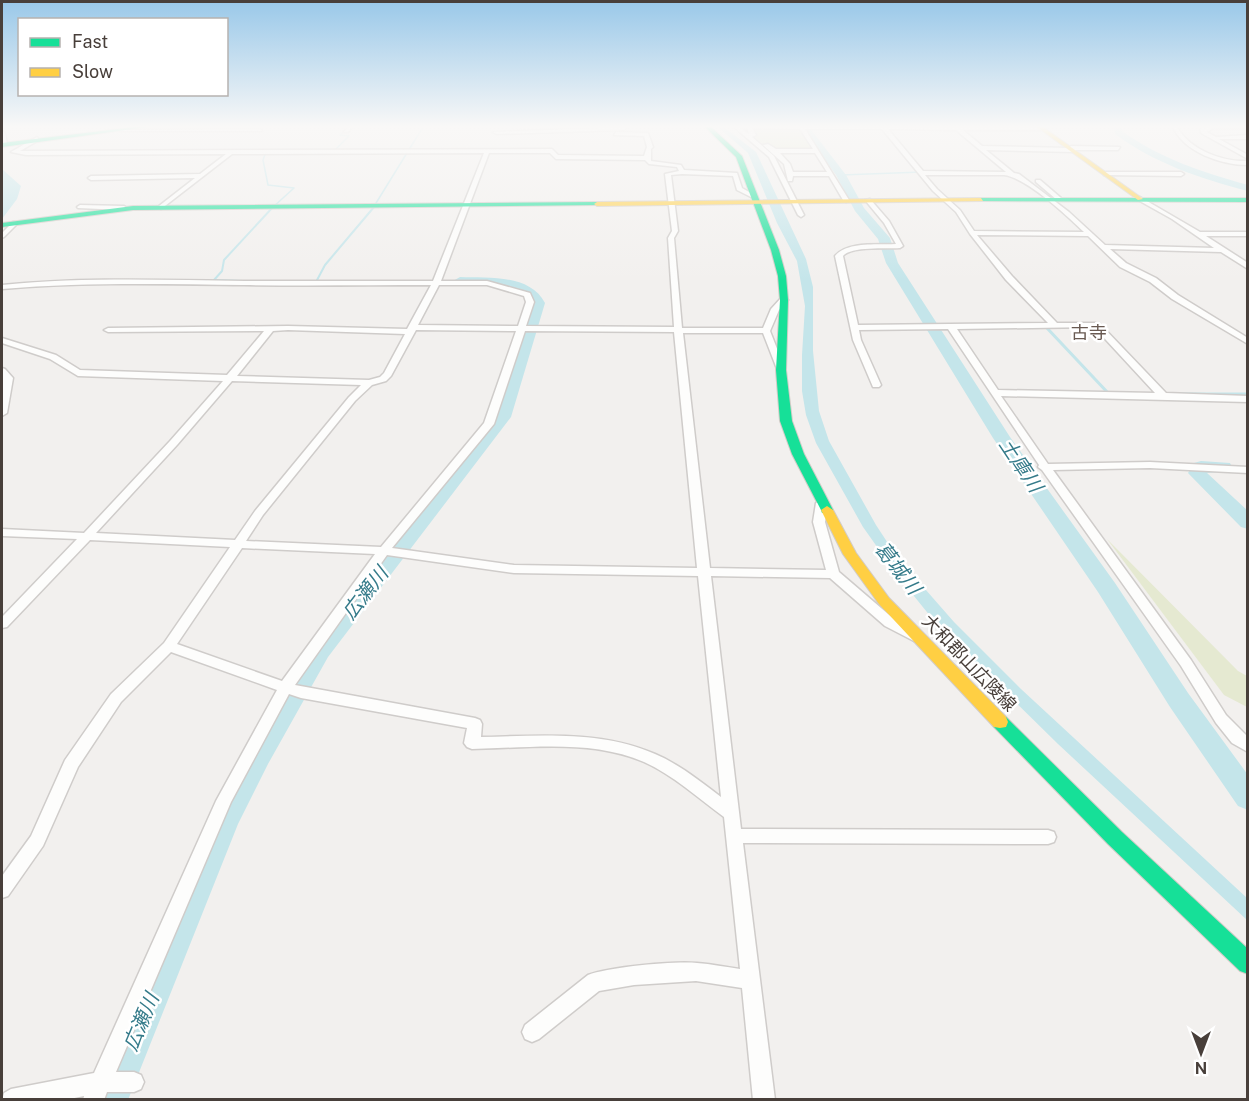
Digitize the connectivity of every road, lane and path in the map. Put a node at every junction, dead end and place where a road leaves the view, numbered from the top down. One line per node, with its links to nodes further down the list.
1 (197, 178): 24 (street)
2 (477, 178): 22 (street)
3 (669, 178): 21 (street)
4 (736, 178): 14 (street)
5 (747, 178): 14 (street, 大和郡山広陵線)
6 (782, 178): 13 (street)
7 (791, 178): 13 (street)
8 (834, 178): 17 (street)
9 (927, 178): 19 (street)
10 (1022, 178): 15 (street)
11 (1112, 178): 16 (street)
12 (1038, 181): 15 (street)
13 (790, 194): 14 (street); 17 (street); 26 (street)
14 (754, 198): 21 (street); 37 (street, 大和郡山広陵線)
15 (1053, 199): 16 (street); 19 (street); 29 (street)
16 (1140, 199): 20 (street); 30 (street)
17 (846, 200): 18 (street)
18 (868, 200): 19 (street); 41 (street)
19 (947, 200): 28 (street)
20 (1248, 200)
21 (673, 203): 22 (street); 45 (street)
22 (466, 206): 24 (street); 35 (street)
23 (80, 207): 25 (street)
24 (161, 207): 25 (street)
25 (124, 208): 27 (street)
26 (801, 215)
27 (7, 227)
28 (972, 233): 29 (street); 38 (street)
29 (1088, 234): 32 (street)
30 (1198, 234): 31 (street); 33 (street)
31 (1248, 234)
32 (1103, 247): 33 (street); 48 (street)
33 (1222, 250): 34 (street)
34 (1248, 267)
35 (436, 282): 36 (street); 40 (street); 44 (street)
36 (2, 287)
37 (784, 300): 46 (street); 49 (street, 大和郡山広陵線)
38 (1054, 325): 39 (street); 55 (street)
39 (947, 327): 41 (street); 54 (street)
40 (522, 328): 44 (street); 45 (street); 64 (street)
41 (856, 328): 53 (street)
42 (270, 329): 43 (street); 44 (street); 51 (street)
43 (108, 330)
44 (411, 330): 52 (street)
45 (678, 330): 46 (street); 65 (street)
46 (766, 331): 49 (street)
47 (2, 340): 51 (street)
48 (1248, 342)
49 (781, 370): 60 (street, 大和郡山広陵線)
50 (2, 371): 57 (street)
51 (232, 378): 52 (street); 62 (street)
52 (369, 383): 63 (street)
53 (876, 385)
54 (994, 393): 55 (street); 58 (street)
55 (1163, 396): 56 (street)
56 (1248, 399)
57 (2, 413)
58 (1043, 467): 59 (street); 71 (street)
59 (1248, 470)
60 (822, 503): 66 (street); 68 (street, 大和郡山広陵線)
61 (2, 532): 62 (street)
62 (88, 536): 63 (street); 67 (street)
63 (237, 545): 64 (street); 69 (street)
64 (386, 551): 65 (street); 70 (street)
65 (704, 572): 66 (street); 72 (street)
66 (833, 574): 68 (street)
67 (2, 624)
68 (921, 640): 76 (street, 大和郡山広陵線)
69 (169, 646): 70 (street); 75 (street)
70 (292, 690): 72 (street); 80 (street)
71 (1248, 746)
72 (731, 813): 73 (street)
73 (735, 836): 74 (street); 77 (street)
74 (1048, 837)
75 (2, 890)
76 (1248, 964)
77 (749, 980): 78 (street); 82 (street)
78 (532, 1032)
79 (134, 1082): 80 (street)
80 (101, 1088): 81 (street)
81 (11, 1100)
82 (764, 1100)

